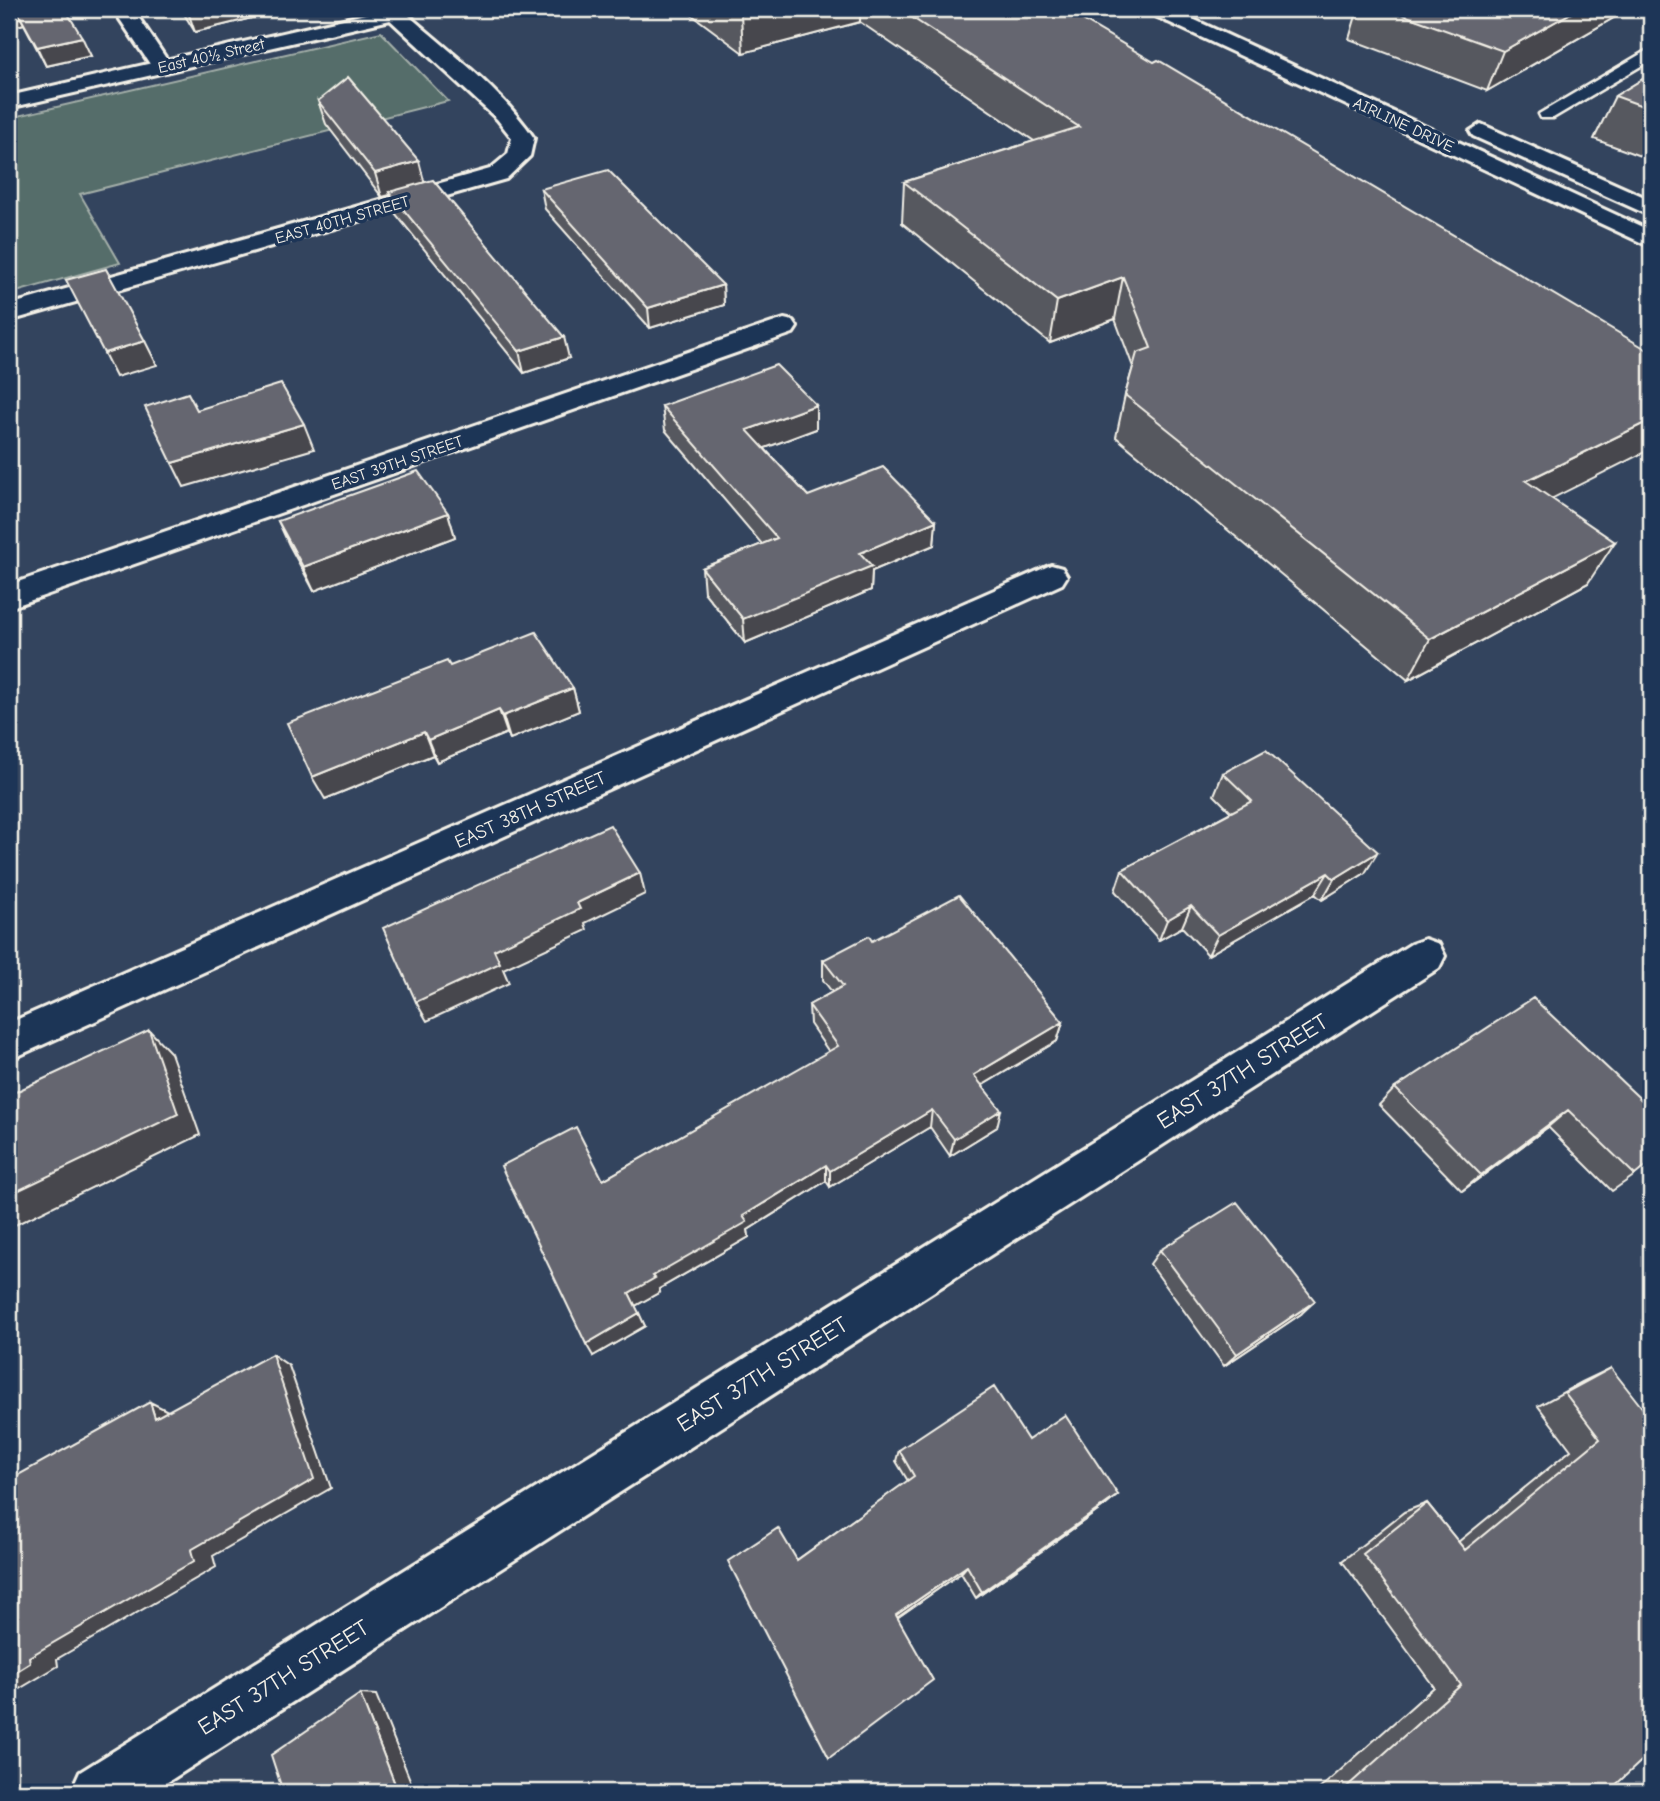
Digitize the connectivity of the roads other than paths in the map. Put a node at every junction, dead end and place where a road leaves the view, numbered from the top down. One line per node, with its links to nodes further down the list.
1 (123, 9): 6 (street)
2 (1194, 9): 4 (street)
3 (403, 11): 6 (street, East 40½ Street); 12 (street, EAST 40TH STREET)
4 (1164, 13): 11 (street, AIRLINE DRIVE)
5 (1651, 53): 8 (lane)
6 (162, 66): 7 (street, East 40½ Street)
7 (9, 102)
8 (1547, 114)
9 (1455, 119): 10 (street, AIRLINE DRIVE)
10 (1651, 209)
11 (1651, 240)
12 (9, 313)
13 (784, 327): 15 (street, EAST 39TH STREET)
14 (1051, 576): 17 (street, EAST 38TH STREET)
15 (9, 597)
16 (1424, 956): 18 (street, EAST 37TH STREET)
17 (9, 1041)
18 (100, 1792)

